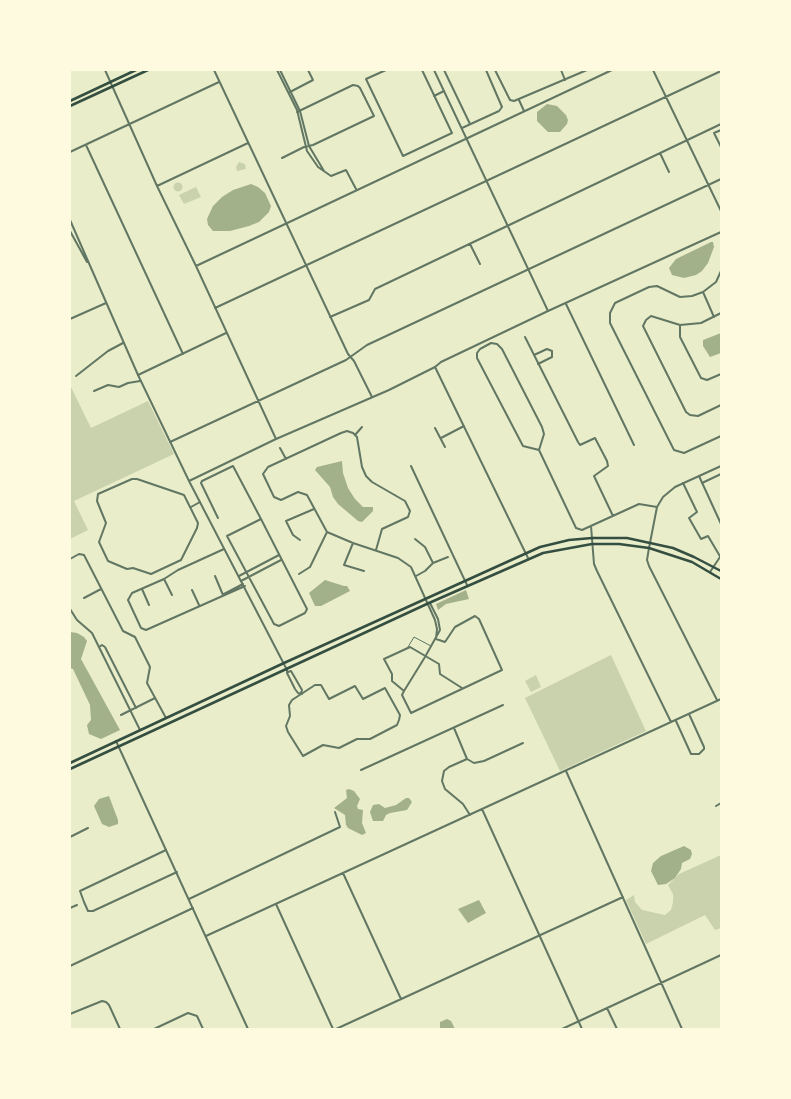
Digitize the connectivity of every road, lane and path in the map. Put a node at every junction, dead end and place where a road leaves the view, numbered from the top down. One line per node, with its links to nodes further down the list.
1 (105, 70): 20 (street)
2 (136, 70): 20 (main road)
3 (148, 70): 22 (main road)
4 (214, 70): 21 (street)
5 (277, 70): 24 (street)
6 (280, 70): 24 (street)
7 (308, 70): 24 (street)
8 (386, 70): 25 (street)
9 (422, 70): 25 (street)
10 (434, 70): 23 (street)
11 (444, 70): 33 (street)
12 (486, 70): 33 (street)
13 (495, 70): 27 (street)
14 (561, 70): 19 (street)
15 (587, 70): 19 (street)
16 (611, 70): 31 (street)
17 (653, 70): 26 (street)
18 (721, 70): 26 (street)
19 (565, 80): 27 (street)
20 (111, 82): 22 (street); 28 (main road)
21 (219, 82): 35 (street); 40 (street)
22 (112, 86): 29 (main road); 35 (street)
23 (444, 91): 25 (street); 36 (street)
24 (289, 92): 30 (street); 32 (street)
25 (434, 96)
26 (666, 96): 39 (street); 49 (street)
27 (519, 100): 31 (street)
28 (70, 101)
29 (70, 106)
30 (300, 111): 32 (street); 42 (street); 42 (street)
31 (524, 111): 38 (street)
32 (297, 112): 42 (street)
33 (470, 124): 36 (street)
34 (721, 124): 39 (street)
35 (129, 125): 41 (street); 51 (street)
36 (462, 128): 38 (street)
37 (721, 130): 43 (street)
38 (466, 137): 49 (street); 52 (street)
39 (687, 140): 45 (street); 50 (street)
40 (248, 143): 51 (street); 55 (street)
41 (86, 145): 44 (street); 81 (street)
42 (307, 146): 46 (street); 52 (street)
43 (721, 147)
44 (70, 152)
45 (660, 153): 47 (street); 56 (street)
46 (282, 158)
47 (670, 172)
48 (721, 179): 50 (street)
49 (487, 182): 56 (street); 65 (street)
50 (709, 185): 53 (street); 66 (street)
51 (157, 186): 64 (street)
52 (356, 189): 55 (street)
53 (721, 211)
54 (70, 220): 59 (street)
55 (285, 223): 64 (street); 65 (street)
56 (508, 225): 60 (street); 66 (street)
57 (70, 231): 61 (street)
58 (721, 232): 70 (street)
59 (79, 240): 61 (street); 62 (street)
60 (470, 244): 63 (street); 74 (street)
61 (78, 248): 62 (street)
62 (88, 263): 69 (street)
63 (480, 264)
64 (196, 266): 71 (street)
65 (306, 266): 71 (street); 74 (street)
66 (529, 269): 72 (street); 83 (street)
67 (721, 271): 68 (street)
68 (703, 292): 75 (street); 98 (street)
69 (106, 303): 76 (street); 80 (street)
70 (566, 304): 72 (street); 102 (street)
71 (215, 308): 78 (street)
72 (548, 311): 85 (street)
73 (721, 313): 75 (street)
74 (330, 317): 83 (street)
75 (714, 317): 77 (street)
76 (70, 319)
77 (680, 325): 86 (street); 93 (street)
78 (226, 333): 81 (street); 92 (street)
79 (525, 337): 82 (street)
80 (123, 343): 87 (street); 88 (street)
81 (183, 354): 87 (street)
82 (534, 355): 84 (street); 84 (street)
83 (351, 356): 91 (street); 92 (street)
84 (538, 364): 120 (street)
85 (435, 367): 91 (street); 94 (street)
86 (721, 374)
87 (138, 375): 89 (street)
88 (76, 376)
89 (140, 381): 90 (street); 101 (street)
90 (94, 391)
91 (372, 397): 100 (street)
92 (258, 401): 100 (street); 101 (street)
93 (721, 405)
94 (464, 426): 99 (street); 137 (street)
95 (362, 427): 97 (street)
96 (435, 428): 99 (street)
97 (355, 435): 106 (street); 135 (street)
98 (721, 436)
99 (441, 438): 103 (street)
100 (276, 439): 107 (street)
101 (170, 442): 113 (street)
102 (634, 445)
103 (445, 447)
104 (280, 448): 106 (street)
105 (539, 450): 105 (street); 124 (street)
106 (286, 459): 119 (street)
107 (230, 461): 108 (street); 113 (street)
108 (233, 466): 121 (street); 122 (street)
109 (410, 466): 159 (street)
110 (721, 466): 112 (street)
111 (721, 474): 114 (street)
112 (699, 476): 114 (street); 115 (street)
113 (189, 481): 116 (street)
114 (702, 483): 123 (street)
115 (683, 484): 118 (street); 141 (street)
116 (200, 502): 117 (street); 134 (street)
117 (191, 507): 117 (street)
118 (657, 507): 120 (street); 130 (street)
119 (314, 508): 125 (street); 128 (street)
120 (613, 516): 124 (street)
121 (218, 518)
122 (261, 519): 138 (street); 148 (street)
123 (721, 524)
124 (591, 526): 126 (street)
125 (327, 532): 129 (street); 151 (street)
126 (592, 538): 130 (main road); 131 (main road); 132 (street)
127 (415, 539): 144 (street)
128 (300, 540)
129 (353, 543): 135 (street); 146 (street)
130 (650, 543): 133 (street); 145 (main road)
131 (553, 544): 136 (main road); 137 (main road)
132 (592, 544): 133 (main road); 136 (main road); 197 (street)
133 (649, 548): 150 (main road); 189 (street)
134 (224, 549): 153 (street); 156 (street)
135 (376, 550): 154 (street)
136 (554, 550): 140 (main road)
137 (526, 552): 140 (street); 149 (main road)
138 (279, 556): 143 (street); 148 (street)
139 (448, 557): 144 (street)
140 (528, 558): 157 (main road)
141 (720, 558): 145 (street)
142 (70, 559): 163 (street)
143 (281, 560): 155 (street); 155 (street)
144 (433, 563): 154 (street)
145 (713, 566): 147 (main road); 150 (street)
146 (364, 571)
147 (721, 571)
148 (246, 572): 153 (street); 155 (street)
149 (481, 572): 157 (main road); 159 (main road)
150 (710, 572): 158 (main road)
151 (299, 574)
152 (215, 576): 167 (street)
153 (239, 576): 160 (street)
154 (416, 576): 169 (street)
155 (248, 577): 160 (street)
156 (164, 578): 164 (street); 166 (street)
157 (483, 578): 162 (main road)
158 (721, 579)
159 (464, 580): 162 (street); 169 (main road)
160 (241, 581): 161 (street)
161 (244, 585): 167 (street); 181 (street)
162 (467, 586): 170 (main road)
163 (101, 589): 168 (street); 187 (street)
164 (142, 589): 171 (street); 172 (street)
165 (192, 590): 172 (street)
166 (172, 595)
167 (223, 595): 172 (street)
168 (84, 598)
169 (426, 598): 170 (street); 174 (main road)
170 (429, 603): 175 (main road); 176 (street)
171 (149, 605)
172 (199, 606)
173 (70, 609): 178 (street)
174 (370, 623): 175 (main road); 181 (main road)
175 (372, 629): 182 (main road)
176 (436, 639): 177 (street); 184 (street)
177 (432, 646): 179 (lane); 180 (street)
178 (99, 647): 191 (street); 192 (street)
179 (408, 648): 180 (street); 185 (street)
180 (425, 657): 184 (street); 185 (street)
181 (284, 663): 182 (street); 195 (main road)
182 (286, 668): 183 (street); 202 (main road)
183 (288, 672): 186 (street); 186 (street)
184 (462, 688): 185 (street)
185 (404, 691)
186 (301, 693): 186 (street)
187 (155, 698): 191 (street); 195 (street)
188 (721, 699): 189 (street)
189 (717, 700): 193 (street)
190 (503, 705): 198 (street)
191 (136, 708): 192 (street)
192 (130, 710): 194 (street); 199 (street)
193 (689, 714): 196 (street); 196 (street)
194 (121, 715)
195 (166, 718): 199 (main road)
196 (675, 720): 197 (street)
197 (671, 722): 207 (street)
198 (454, 728): 203 (street); 206 (street)
199 (140, 730): 200 (main road)
200 (116, 741): 202 (street); 204 (main road)
201 (523, 743): 203 (street)
202 (118, 747): 205 (main road); 215 (street)
203 (467, 759): 212 (street)
204 (70, 763)
205 (70, 769)
206 (361, 770)
207 (566, 771): 210 (street); 218 (street)
208 (721, 804): 209 (street)
209 (716, 806)
210 (482, 809): 212 (street); 225 (street)
211 (335, 812): 219 (street)
212 (470, 815): 217 (street)
213 (88, 828): 214 (street)
214 (70, 837)
215 (166, 850): 216 (street); 216 (street)
216 (177, 872): 219 (street)
217 (343, 873): 220 (street); 229 (street)
218 (623, 897): 225 (street); 228 (street)
219 (189, 899): 223 (street)
220 (276, 904): 224 (street); 237 (street)
221 (77, 905): 222 (street)
222 (70, 908)
223 (193, 908): 224 (street); 227 (street)
224 (206, 936): 236 (street)
225 (541, 936): 229 (street); 232 (street)
226 (721, 956): 228 (street)
227 (70, 966)
228 (660, 983): 230 (street); 242 (street)
229 (401, 999): 238 (street)
230 (607, 1008): 232 (street); 241 (street)
231 (70, 1014): 233 (street)
232 (578, 1021): 239 (street); 240 (street)
233 (120, 1029)
234 (154, 1029): 235 (street)
235 (203, 1029)
236 (248, 1029)
237 (333, 1029)
238 (336, 1029)
239 (562, 1029)
240 (582, 1029)
241 (618, 1029)
242 (682, 1029)

